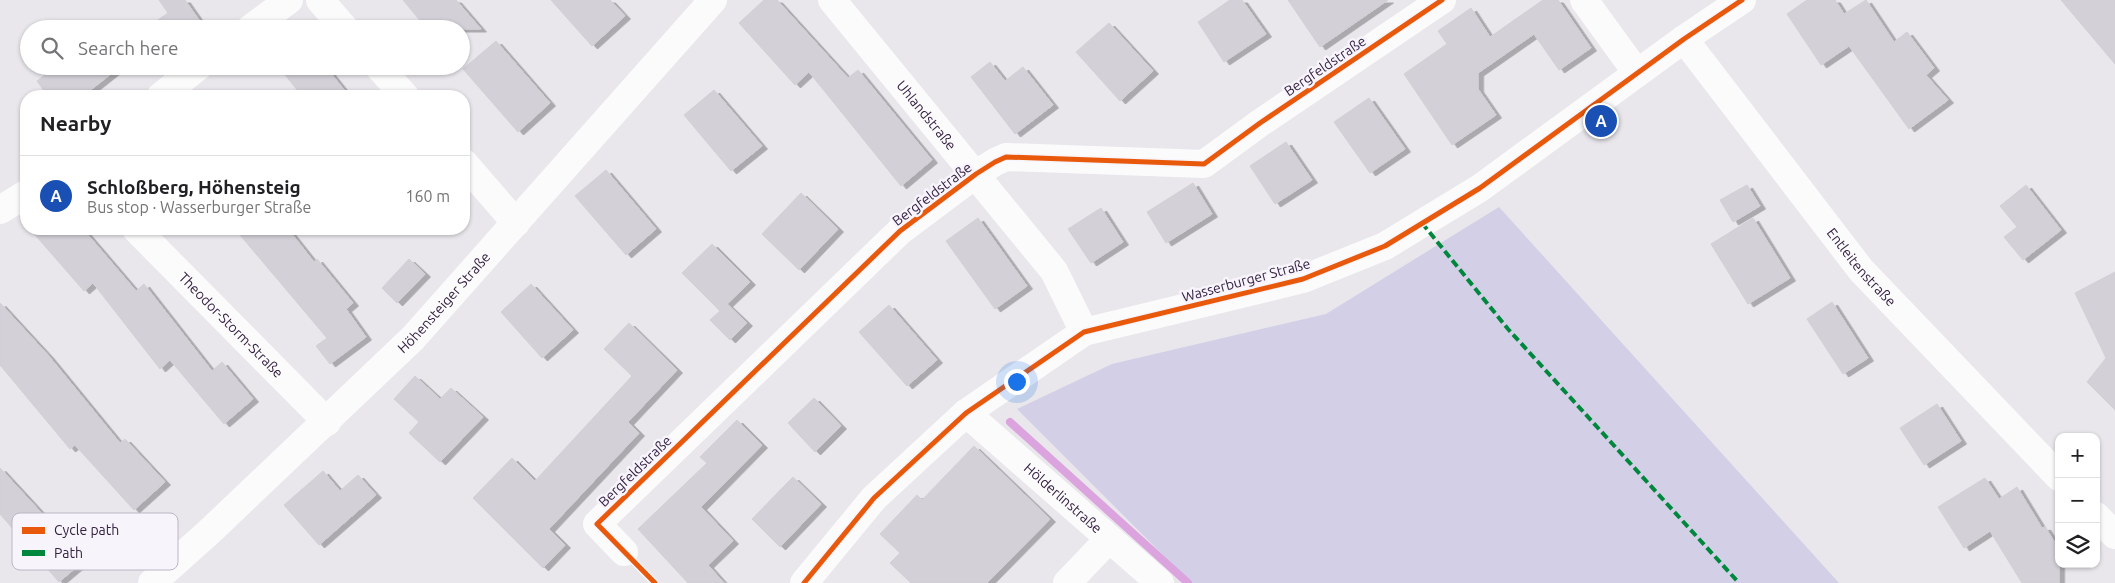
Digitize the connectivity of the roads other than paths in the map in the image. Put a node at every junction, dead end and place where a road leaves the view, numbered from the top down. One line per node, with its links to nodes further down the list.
1 (289, 0): 8 (street)
2 (320, 0): 9 (street)
3 (712, 0): 20 (street, Höhensteiger Straße)
4 (832, 0): 17 (street, Uhlandstraße)
5 (1442, 0): 17 (street, Bergfeldstraße)
6 (1584, 0): 11 (street)
7 (1742, 0): 10 (street, Wasserburger Straße)
8 (262, 20)
9 (337, 20)
10 (1684, 39): 11 (street, Wasserburger Straße); 25 (street, Entleitenstraße)
11 (1638, 73): 22 (street, Wasserburger Straße)
12 (188, 75): 14 (street)
13 (386, 75): 15 (street)
14 (169, 90)
15 (400, 90)
16 (470, 170): 20 (street)
17 (976, 174): 22 (street, Uhlandstraße); 29 (street, Bergfeldstraße)
18 (20, 198): 19 (street)
19 (0, 210)
20 (516, 223): 24 (street, Höhensteiger Straße)
21 (142, 235): 24 (street, Theodor-Storm-Straße)
22 (1084, 332): 23 (street, Wasserburger Straße)
23 (966, 413): 28 (street, Hölderlinstraße); 33 (street, Wasserburger Straße)
24 (326, 422): 30 (street, Höhensteiger Straße)
25 (2055, 473)
26 (2100, 520): 27 (street)
27 (2115, 535)
28 (1110, 539): 34 (street); 35 (street, Hölderlinstraße)
29 (624, 552)
30 (178, 559)
31 (166, 570): 32 (street, Höhensteiger Straße)
32 (152, 583)
33 (804, 583)
34 (1067, 583)
35 (1160, 583)

